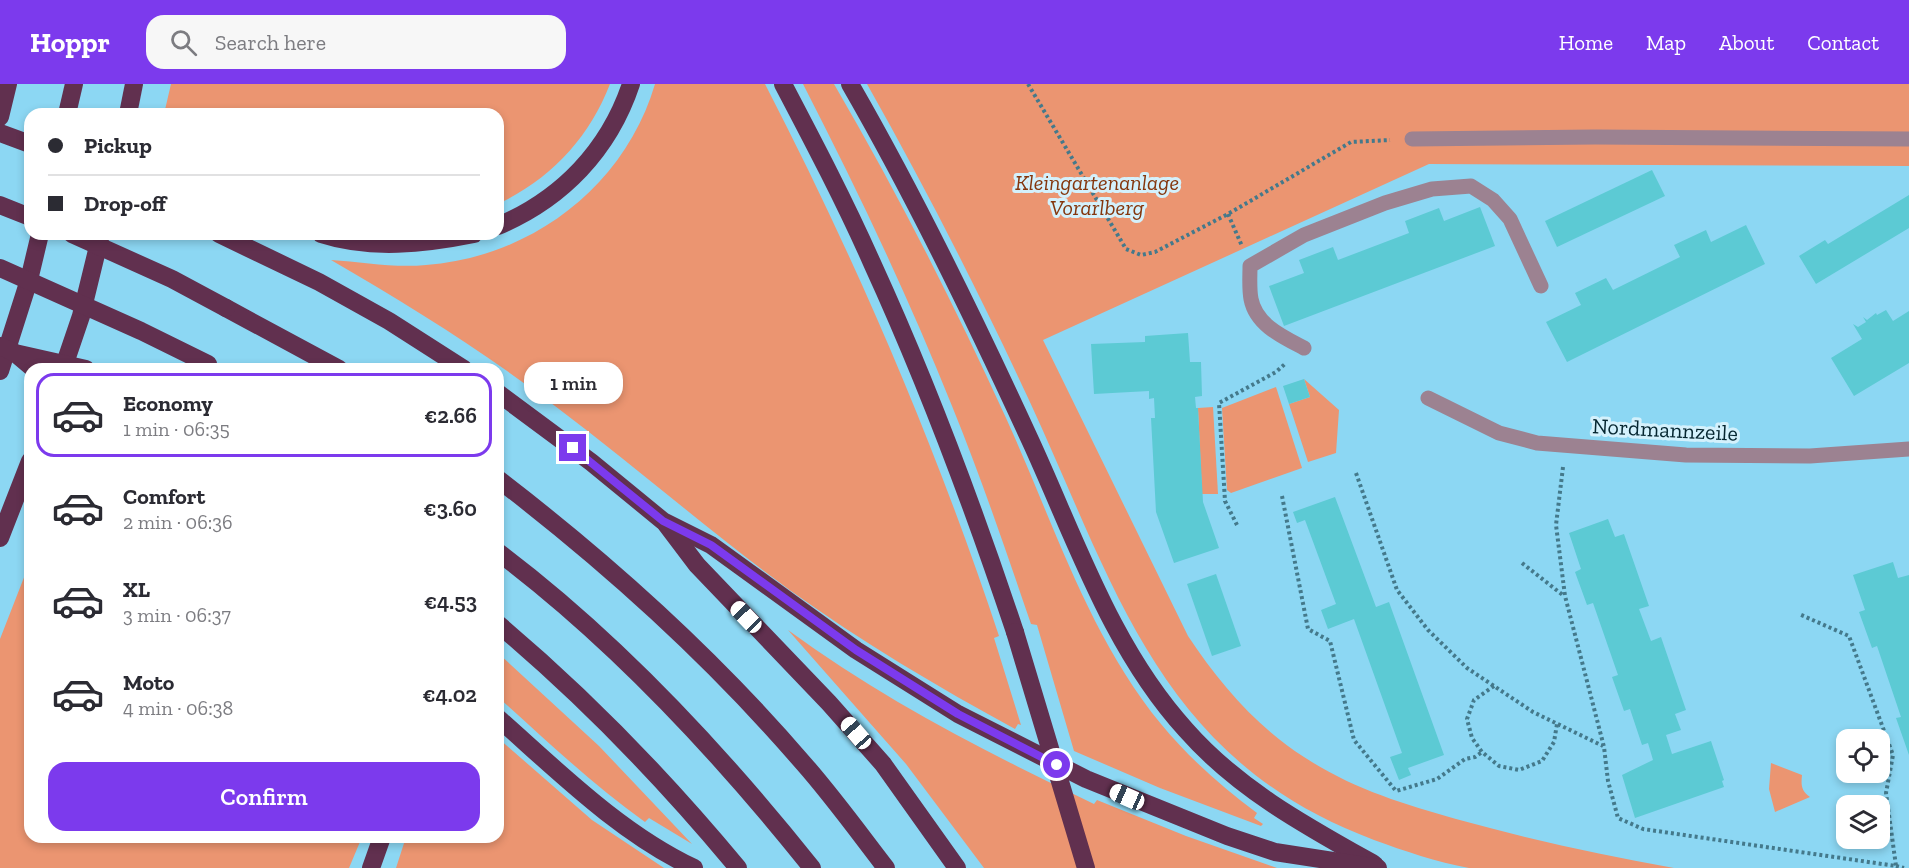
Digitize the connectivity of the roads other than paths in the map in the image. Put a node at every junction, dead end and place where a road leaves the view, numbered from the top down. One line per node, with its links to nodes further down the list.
1 (8, 84): 9 (highway)
2 (74, 84): 7 (highway)
3 (134, 84): 8 (highway)
4 (632, 84): 16 (highway)
5 (783, 84): 51 (highway, bridge)
6 (850, 84): 52 (highway)
7 (68, 108)
8 (129, 108)
9 (0, 117)
10 (0, 133): 13 (highway)
11 (1412, 139): 12 (street)
12 (1909, 139)
13 (24, 142)
14 (0, 204): 15 (highway)
15 (24, 214)
16 (504, 223)
17 (39, 240): 33 (highway)
18 (85, 240): 31 (highway, bridge)
19 (100, 240): 29 (highway)
20 (232, 240): 32 (highway)
21 (348, 240): 22 (highway)
22 (447, 240)
23 (0, 268): 30 (highway, bridge)
24 (1541, 286): 25 (street)
25 (1304, 348)
26 (8, 350): 27 (highway); 28 (highway, bridge)
27 (26, 363)
28 (61, 363)
29 (65, 363)
30 (207, 363)
31 (328, 363)
32 (454, 363)
33 (0, 371)
34 (504, 397): 39 (highway)
35 (1428, 398): 36 (street, Nordmannzeile)
36 (1909, 449)
37 (24, 476): 40 (highway)
38 (504, 484): 49 (highway)
39 (663, 521): 50 (highway); 52 (highway)
40 (0, 538)
41 (504, 557): 48 (highway)
42 (504, 629): 47 (highway)
43 (504, 723): 46 (highway)
44 (380, 843): 45 (highway)
45 (371, 868)
46 (694, 868)
47 (738, 868)
48 (812, 868)
49 (886, 868)
50 (957, 868)
51 (1086, 868)
52 (1379, 868)

